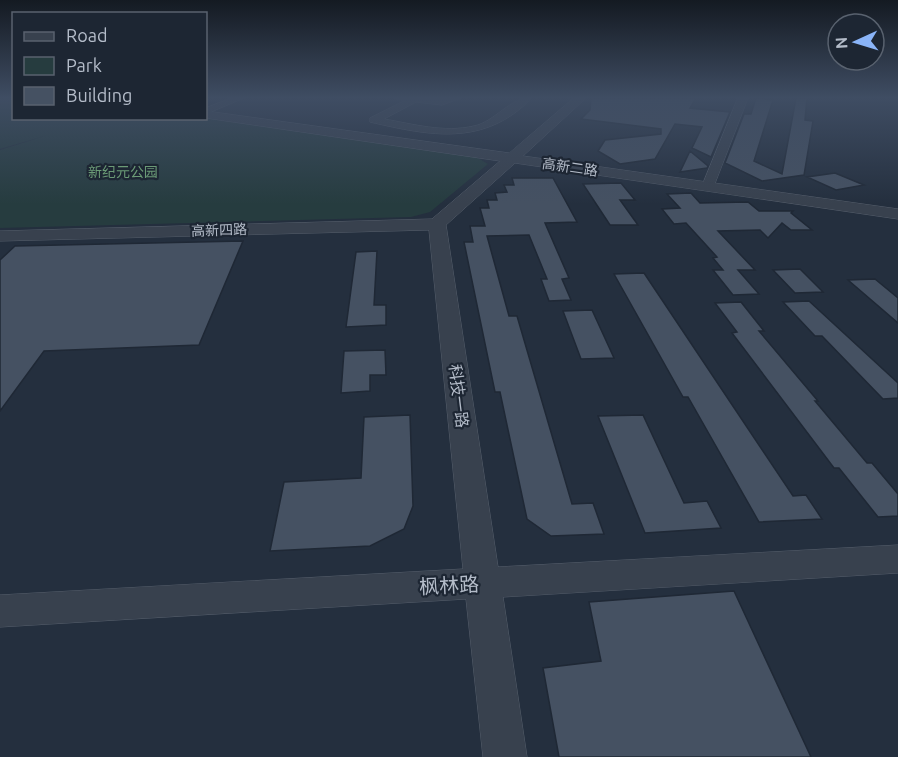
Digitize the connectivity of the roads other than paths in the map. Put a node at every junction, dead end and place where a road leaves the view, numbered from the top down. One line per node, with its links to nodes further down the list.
1 (351, 133): 4 (street, 高新二路)
2 (539, 133): 4 (street)
3 (728, 133): 5 (street)
4 (511, 157): 5 (street, 高新二路); 7 (street)
5 (708, 185): 6 (street, 高新二路)
6 (898, 212)
7 (437, 224): 8 (street, 高新四路); 10 (street, 科技一路)
8 (0, 236)
9 (898, 559): 10 (street, 枫林路)
10 (483, 584): 11 (street, 枫林路); 12 (street, 科技一路)
11 (0, 611)
12 (505, 757)

